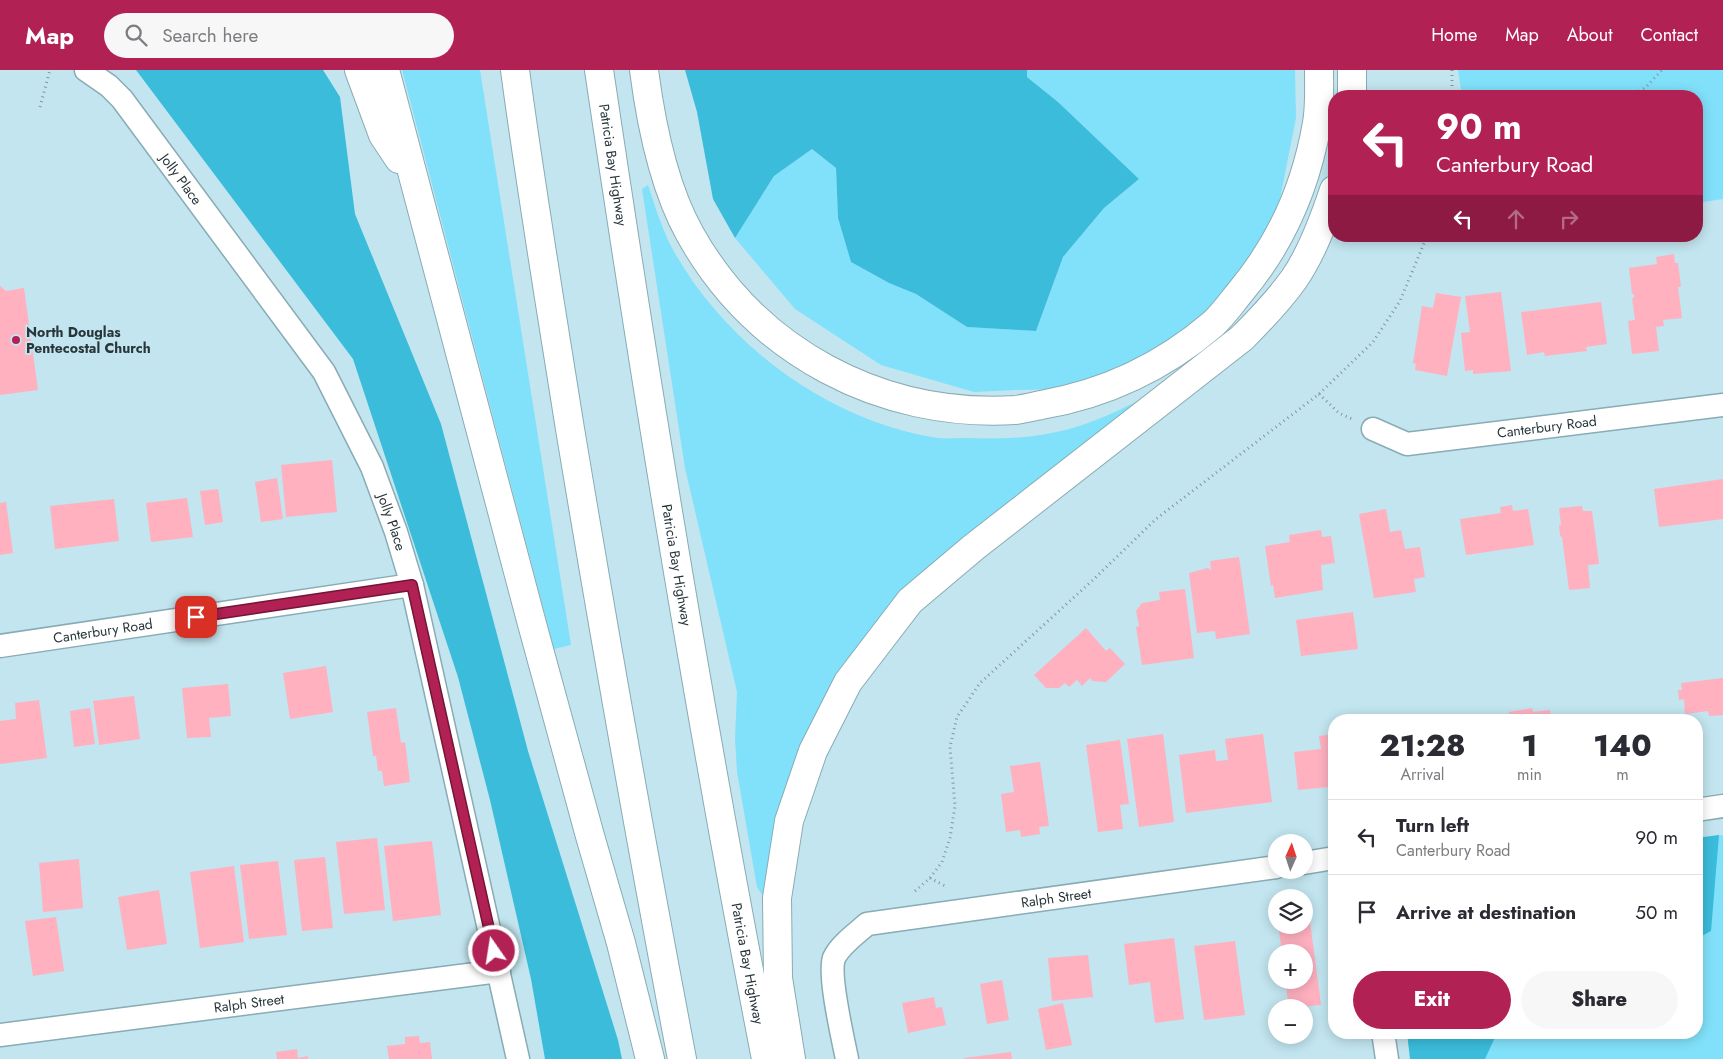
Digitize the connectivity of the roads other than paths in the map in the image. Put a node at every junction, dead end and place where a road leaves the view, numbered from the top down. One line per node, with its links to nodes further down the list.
1 (86, 70): 14 (street, Jolly Place)
2 (359, 70): 10 (highway)
3 (386, 70): 10 (highway)
4 (515, 70): 26 (highway)
5 (599, 70): 27 (highway, Patricia Bay Highway)
6 (644, 70): 7 (highway)
7 (1320, 70)
8 (1352, 70): 9 (highway)
9 (1352, 90)
10 (416, 186): 25 (highway)
11 (1328, 207): 28 (highway)
12 (1723, 405): 13 (street, Canterbury Road)
13 (1373, 429)
14 (412, 585): 15 (street, Canterbury Road); 21 (street, Jolly Place)
15 (0, 646)
16 (1723, 806): 17 (street)
17 (1703, 809)
18 (1328, 859): 19 (street)
19 (1313, 862)
20 (1268, 867): 29 (street, Ralph Street)
21 (499, 971): 22 (street, Ralph Street); 24 (street, Jolly Place)
22 (0, 1035)
23 (1384, 1039): 30 (street)
24 (518, 1059)
25 (650, 1059)
26 (682, 1059)
27 (766, 1059)
28 (791, 1059)
29 (847, 1059)
30 (1387, 1059)

